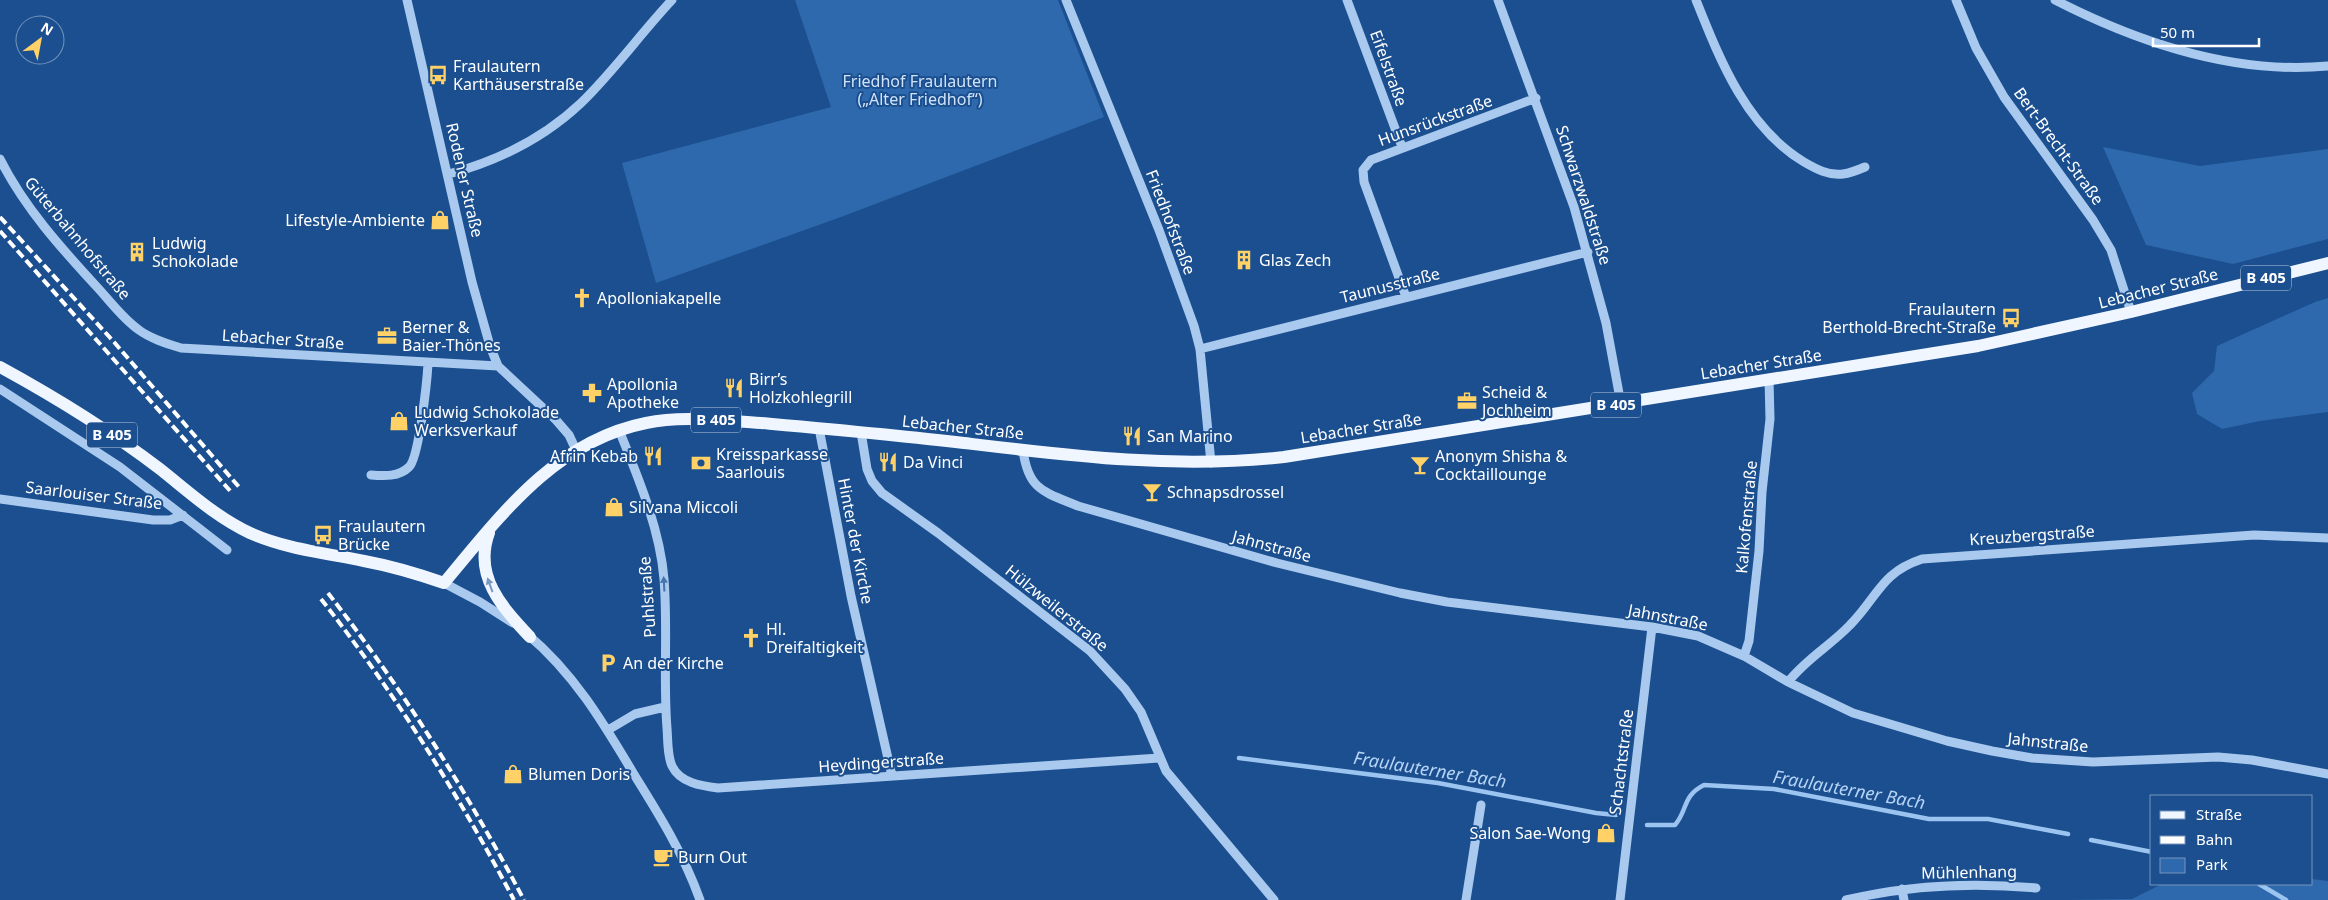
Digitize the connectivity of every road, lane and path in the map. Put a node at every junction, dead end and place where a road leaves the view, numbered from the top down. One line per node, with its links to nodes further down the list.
1 (406, 0): 14 (street, Rodener Straße)
2 (672, 0): 14 (street)
3 (1066, 0): 20 (street, Friedhofstraße)
4 (1347, 0): 11 (street, Eifelstraße)
5 (1498, 0): 10 (street, Schwarzwaldstraße)
6 (1696, 0): 13 (street)
7 (1956, 0): 18 (street, Bert-Brecht-Straße)
8 (2055, 0): 9 (street)
9 (2328, 66)
10 (1536, 98): 11 (street, Hunsrückstraße); 15 (street, Schwarzwaldstraße)
11 (1402, 147): 17 (street, Hunsrückstraße)
12 (0, 159): 19 (street, Güterbahnhofstraße)
13 (1865, 167)
14 (449, 174): 22 (street, Rodener Straße)
15 (1588, 252): 17 (street, Taunusstraße); 26 (street, Schwarzwaldstraße)
16 (2328, 263): 18 (main road, Lebacher Straße / B 405)
17 (1406, 297): 20 (street, Taunusstraße)
18 (2131, 312): 24 (main road, Lebacher Straße / B 405)
19 (140, 331): 21 (street, Lebacher Straße)
20 (1200, 349): 32 (street, Friedhofstraße)
21 (428, 364): 22 (street, Lebacher Straße); 33 (street)
22 (498, 366): 30 (street)
23 (0, 367): 39 (main road, B 405)
24 (1769, 379): 26 (main road, Lebacher Straße / B 405); 42 (street, Kalkofenstraße)
25 (0, 389): 35 (street, Saarlouiser Straße)
26 (1621, 404): 32 (main road, Lebacher Straße / B 405)
27 (819, 428): 28 (main road, Lebacher Straße / B 405); 29 (main road, Lebacher Straße / B 405); 48 (street, Hinter der Kirche)
28 (619, 430): 30 (main road, Lebacher Straße / B 405); 44 (street, Puhlstraße, one-way to 28)
29 (861, 432): 31 (main road, Lebacher Straße / B 405); 46 (street, Hülzweilerstraße)
30 (576, 450): 36 (main road, B 405)
31 (1023, 450): 32 (main road, Lebacher Straße / B 405); 40 (street, Jahnstraße)
32 (1211, 464)
33 (371, 475)
34 (0, 499): 35 (street, Saarlouiser Straße)
35 (183, 515): 38 (street, Saarlouiser Straße)
36 (491, 527): 39 (main road, B 405); 41 (main road, one-way to 36)
37 (2328, 538): 43 (street, Kreuzbergstraße)
38 (227, 550)
39 (444, 583): 41 (street)
40 (1652, 627): 42 (street, Jahnstraße); 55 (street, Schachtstraße)
41 (530, 637): 45 (street)
42 (1744, 656): 43 (street, Jahnstraße)
43 (1788, 682): 47 (street, Jahnstraße)
44 (665, 707): 45 (street); 48 (street, Heydingerstraße)
45 (608, 730): 52 (street)
46 (1159, 758): 48 (street, Heydingerstraße); 53 (street, Hülzweilerstraße)
47 (2328, 774)
48 (892, 776)
49 (1482, 804): 54 (street)
50 (2036, 888): 51 (street, Mühlenhang)
51 (1902, 889): 56 (street, Mühlenhang); 57 (street, Mühlenhang)
52 (700, 900)
53 (1274, 900)
54 (1466, 900)
55 (1620, 900)
56 (1846, 900)
57 (1904, 900)

